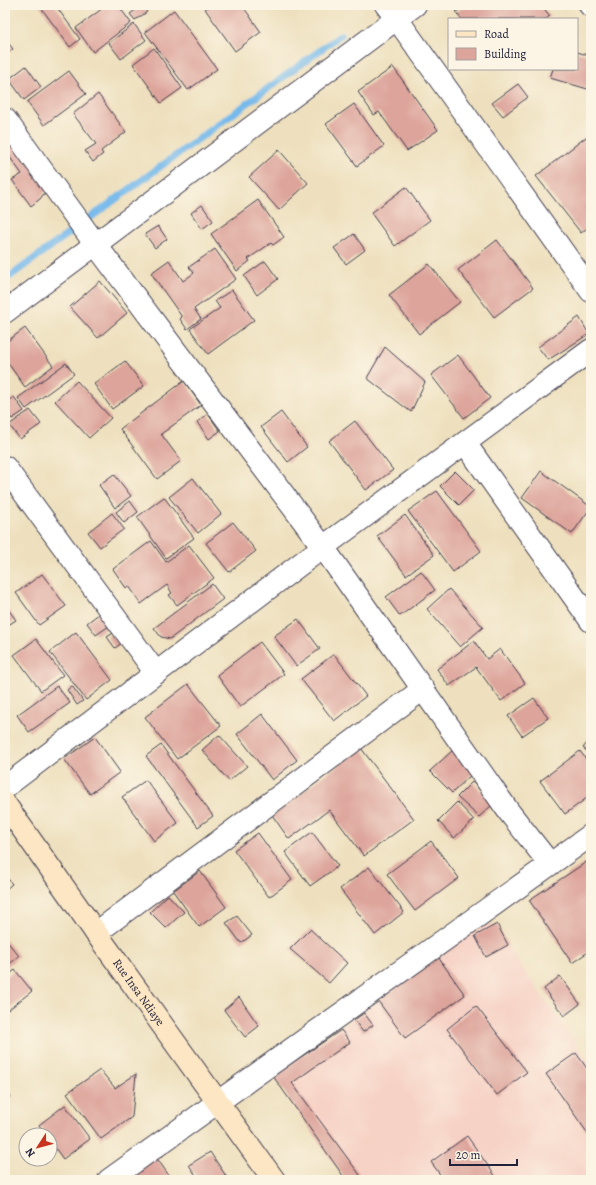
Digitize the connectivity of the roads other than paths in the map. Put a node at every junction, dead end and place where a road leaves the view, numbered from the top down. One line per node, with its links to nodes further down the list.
1 (415, 5): 2 (street)
2 (391, 12): 4 (street); 5 (street)
3 (5, 119): 4 (street)
4 (96, 245): 6 (street); 10 (street)
5 (591, 291)
6 (5, 312)
7 (591, 350): 8 (street)
8 (466, 443): 10 (street); 11 (street)
9 (5, 467): 12 (street)
10 (323, 547): 12 (street); 13 (street)
11 (591, 622)
12 (156, 673): 14 (street)
13 (423, 689): 17 (street); 18 (street)
14 (5, 788)
15 (5, 804): 18 (main road, Rue Insa Ndiaye)
16 (591, 835): 17 (street)
17 (550, 864): 19 (street)
18 (96, 933): 19 (main road, Rue Insa Ndiaye)
19 (218, 1102): 20 (street); 21 (main road, Rue Insa Ndiaye)
20 (108, 1180)
21 (274, 1180)

